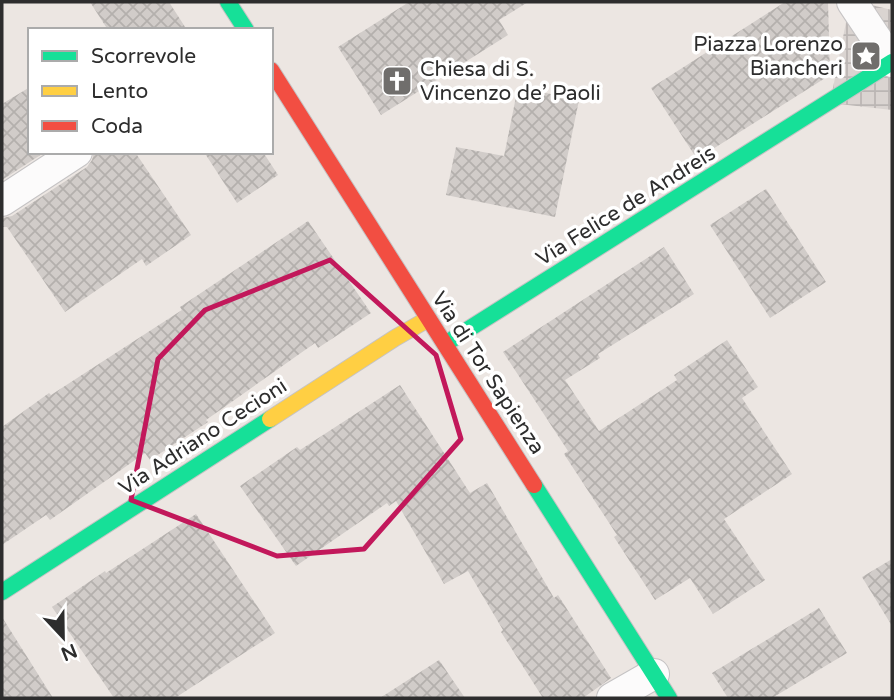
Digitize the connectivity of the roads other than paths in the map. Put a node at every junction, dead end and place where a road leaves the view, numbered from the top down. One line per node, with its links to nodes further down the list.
1 (228, 2): 3 (street)
2 (852, 2): 4 (street)
3 (245, 28)
4 (892, 62): 9 (street, Via Felice de Andreis)
5 (273, 73): 8 (street, Via di Tor Sapienza)
6 (74, 154): 7 (street)
7 (2, 201)
8 (428, 319): 9 (street, Via di Tor Sapienza); 10 (street, Via Adriano Cecioni)
9 (445, 344): 11 (street, Via di Tor Sapienza)
10 (2, 592)
11 (662, 686): 12 (street)
12 (612, 698)

